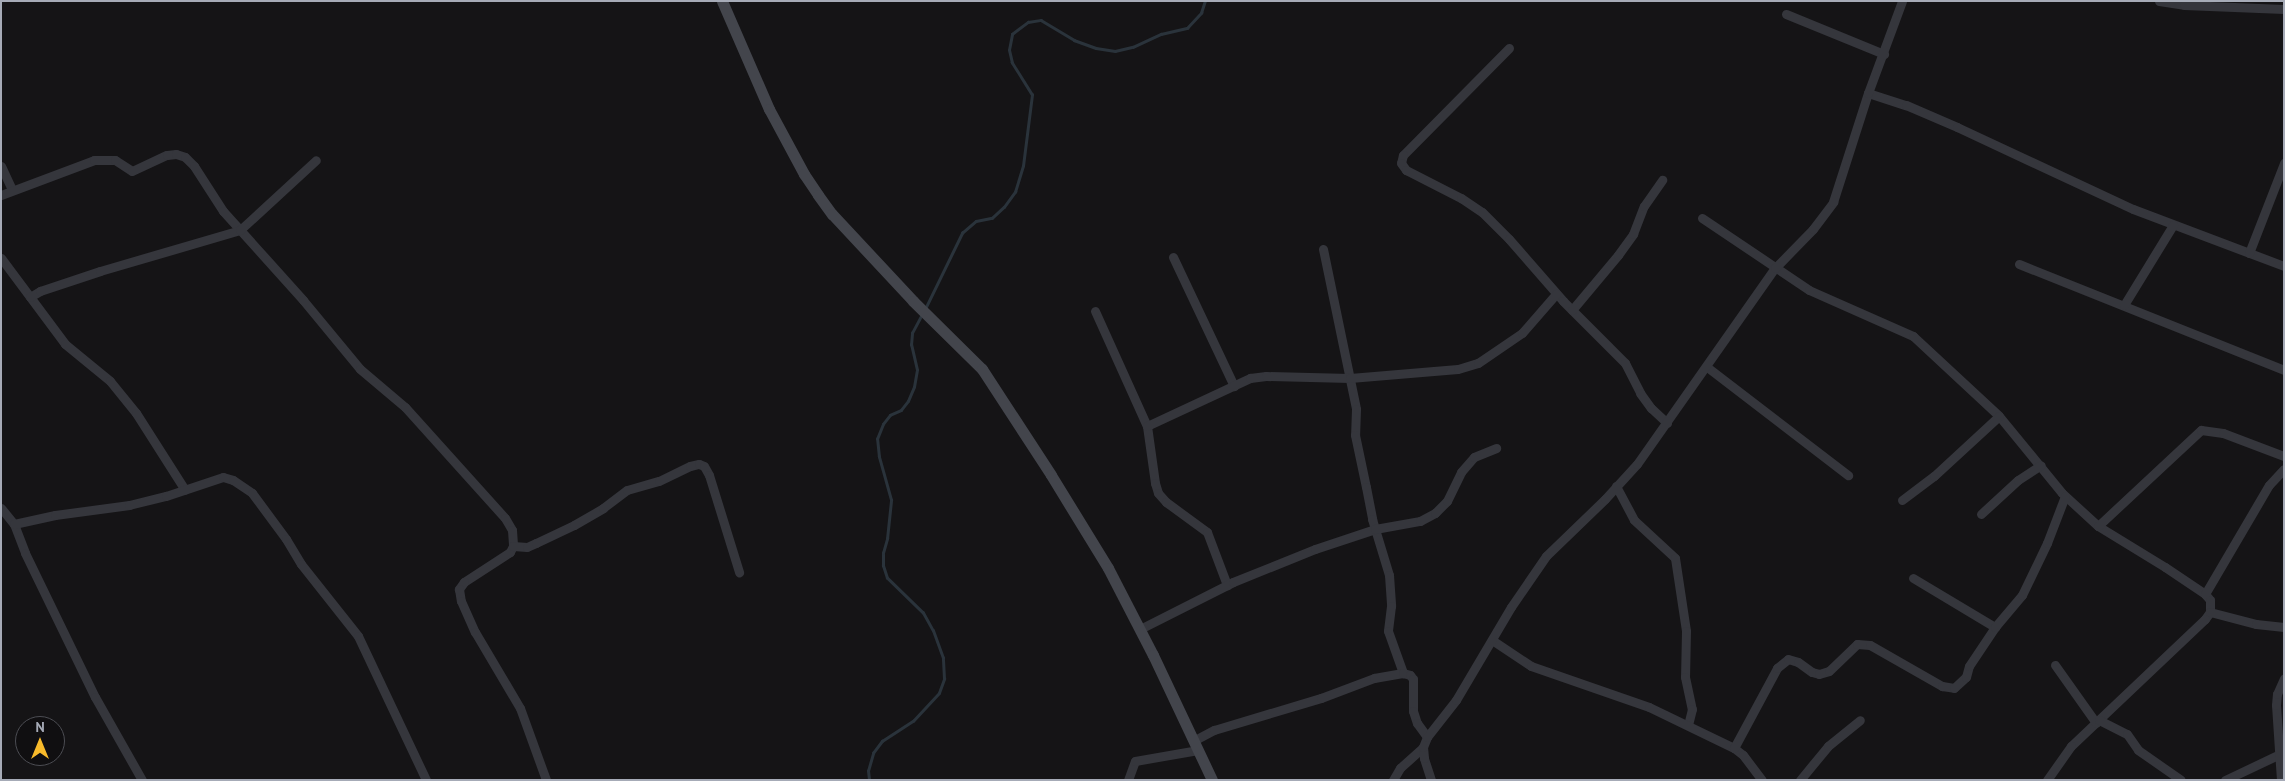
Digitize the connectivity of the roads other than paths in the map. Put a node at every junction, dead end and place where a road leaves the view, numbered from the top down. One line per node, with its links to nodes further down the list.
1 (722, 1): 59 (main road)
2 (1902, 1): 7 (street)
3 (2160, 1): 4 (street)
4 (2284, 9)
5 (1786, 14): 7 (street)
6 (1509, 48): 25 (street)
7 (1884, 54): 8 (street)
8 (1868, 93): 16 (street); 24 (street)
9 (316, 160): 17 (street)
10 (2284, 163): 19 (street)
11 (1, 166): 13 (street)
12 (1662, 180): 28 (street)
13 (12, 190): 14 (street); 17 (street)
14 (1, 195)
15 (1702, 218): 24 (street)
16 (2173, 225): 19 (street); 27 (street)
17 (240, 230): 26 (street); 51 (street)
18 (1323, 249): 32 (street)
19 (2248, 253): 23 (street)
20 (1173, 257): 33 (street)
21 (1, 258): 26 (street)
22 (2019, 264): 27 (street)
23 (2284, 266)
24 (1775, 268): 30 (street); 34 (street)
25 (1556, 294): 28 (street); 32 (street)
26 (30, 297): 43 (street)
27 (2124, 305): 31 (street)
28 (1572, 310): 35 (street)
29 (1095, 311): 36 (street)
30 (1707, 367): 35 (street); 41 (street)
31 (2284, 370)
32 (1350, 378): 33 (street); 50 (street)
33 (1234, 386): 36 (street)
34 (1999, 416): 39 (street); 45 (street)
35 (1667, 423): 42 (street)
36 (1147, 426): 54 (street)
37 (1496, 448): 50 (street)
38 (2284, 456): 49 (street)
39 (2041, 465): 44 (street); 47 (street)
40 (2284, 469): 55 (street)
41 (1848, 475)
42 (1616, 486): 60 (street); 66 (street)
43 (184, 490): 48 (street); 73 (street)
44 (2065, 496): 49 (street); 57 (street)
45 (1902, 500)
46 (1, 508): 48 (street)
47 (1981, 514)
48 (14, 524): 72 (street)
49 (2098, 526): 55 (street)
50 (1375, 529): 54 (street); 62 (street)
51 (513, 546): 52 (street); 74 (street)
52 (739, 572)
53 (1913, 578): 57 (street)
54 (1227, 585): 59 (street)
55 (2205, 594): 56 (street)
56 (2210, 612): 58 (street); 65 (street)
57 (1995, 627): 70 (street)
58 (2284, 627)
59 (1140, 629): 68 (main road)
60 (1492, 640): 66 (street); 67 (street)
61 (2055, 664): 65 (street)
62 (1403, 673): 67 (street); 68 (street)
63 (2284, 678): 71 (street)
64 (1860, 720): 80 (street)
65 (2098, 721): 81 (street); 82 (street)
66 (1688, 725): 70 (street)
67 (1427, 738): 69 (street)
68 (1196, 745): 75 (street); 76 (main road)
69 (1423, 747): 77 (street); 78 (street)
70 (1734, 748): 79 (street)
71 (2280, 754): 83 (street); 84 (street)
72 (142, 780)
73 (426, 780)
74 (546, 780)
75 (1128, 780)
76 (1212, 780)
77 (1393, 780)
78 (1431, 780)
79 (1762, 780)
80 (1800, 780)
81 (2047, 780)
82 (2181, 780)
83 (2225, 780)
84 (2281, 780)

